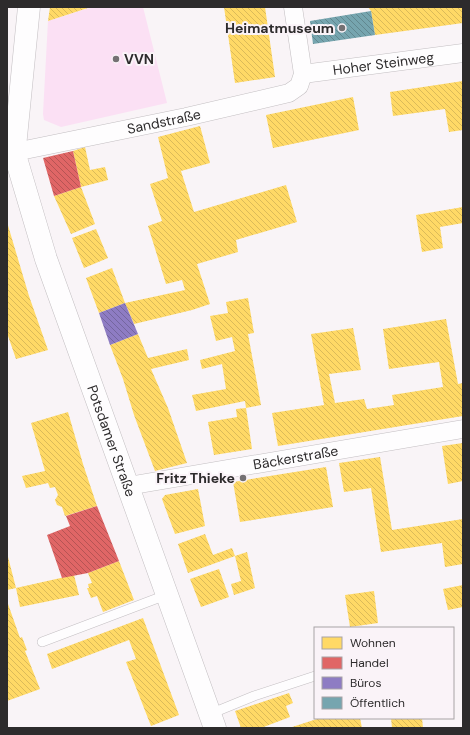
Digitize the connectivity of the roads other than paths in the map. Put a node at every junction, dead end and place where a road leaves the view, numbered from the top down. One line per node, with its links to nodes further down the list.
1 (29, 7): 6 (street, Potsdamer Straße)
2 (293, 7): 4 (street)
3 (463, 52): 4 (street, Hoher Steinweg)
4 (303, 74): 6 (street, Sandstraße)
5 (7, 128): 6 (street, Potsdamer Straße)
6 (15, 152): 8 (street, Potsdamer Straße)
7 (463, 429): 8 (street, Bäckerstraße)
8 (128, 486): 9 (street, Potsdamer Straße)
9 (166, 595): 10 (lane); 12 (street, Potsdamer Straße)
10 (42, 642)
11 (314, 676): 12 (lane)
12 (212, 721)

